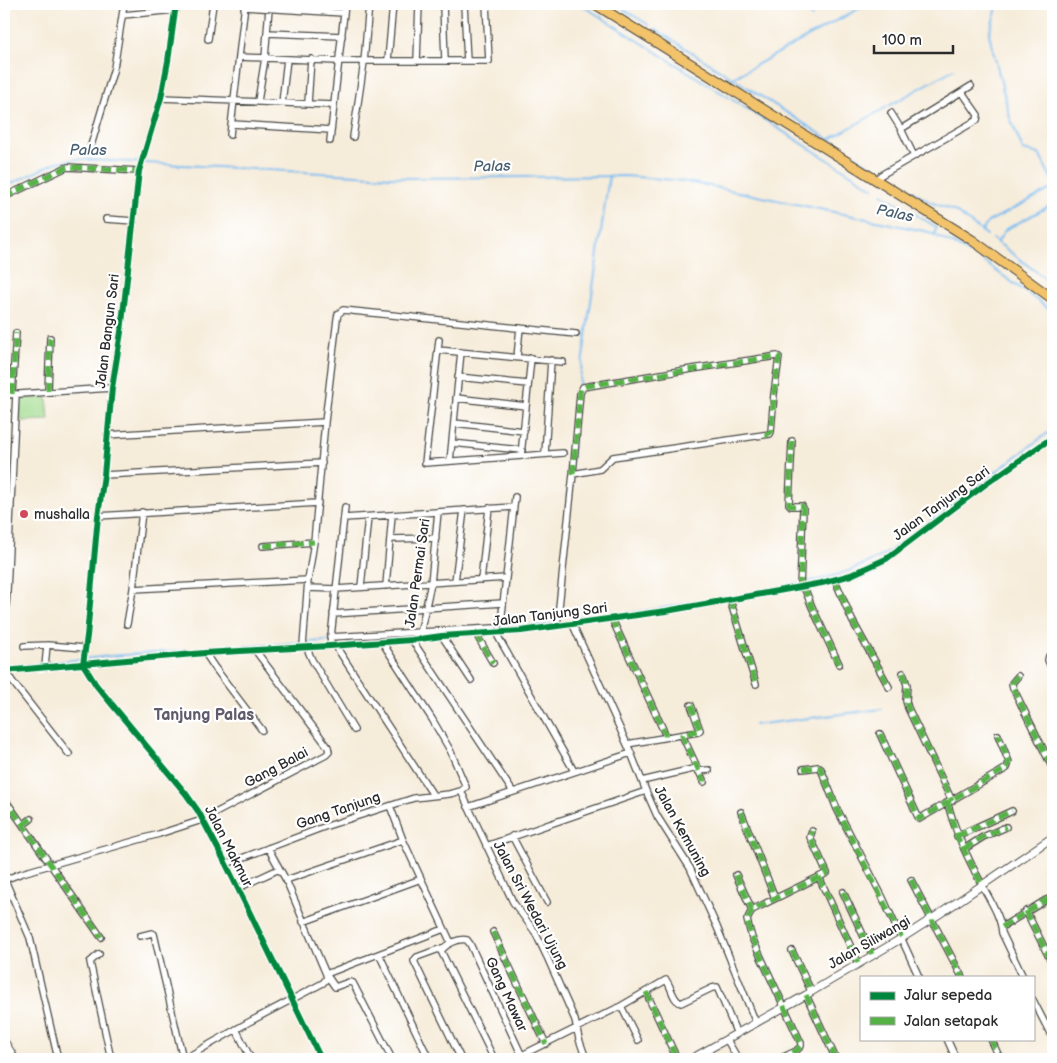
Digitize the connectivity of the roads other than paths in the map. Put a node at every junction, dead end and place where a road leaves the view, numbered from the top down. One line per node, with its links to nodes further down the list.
1 (124, 4): 15 (street)
2 (213, 4): 18 (street)
3 (345, 4): 14 (street)
4 (370, 4): 28 (street)
5 (393, 4): 23 (street)
6 (419, 4): 25 (street)
7 (443, 4): 26 (street)
8 (464, 4): 24 (street)
9 (486, 4): 24 (street)
10 (595, 4): 47 (main road)
11 (244, 5): 13 (street); 19 (street)
12 (176, 7): 15 (street); 31 (street, Jalan Bangun Sari)
13 (268, 8): 14 (street); 16 (street)
14 (344, 12): 17 (street)
15 (123, 15): 44 (street)
16 (267, 33): 17 (street); 20 (street)
17 (342, 36): 27 (street)
18 (208, 39)
19 (240, 57): 20 (street); 32 (street)
20 (265, 58): 21 (street); 33 (street)
21 (287, 59): 22 (street); 34 (street)
22 (311, 59): 27 (street); 35 (street)
23 (388, 60): 25 (street); 28 (street)
24 (467, 60): 26 (street)
25 (417, 61): 26 (street)
26 (444, 61)
27 (338, 62): 28 (street); 36 (street)
28 (364, 62): 42 (street)
29 (971, 86): 30 (street)
30 (962, 92): 39 (street); 45 (street)
31 (161, 98): 32 (street); 46 (street, Jalan Bangun Sari)
32 (234, 100): 33 (street); 38 (street)
33 (258, 101): 34 (street)
34 (282, 103): 35 (street)
35 (308, 103): 36 (street)
36 (332, 105): 40 (street)
37 (891, 113): 39 (street)
38 (232, 124): 40 (street); 41 (street)
39 (901, 128): 45 (street)
40 (330, 130): 43 (street)
41 (230, 135)
42 (353, 138)
43 (330, 141)
44 (90, 149)
45 (914, 156): 47 (street)
46 (139, 170): 48 (street); 50 (street, Jalan Bangun Sari)
47 (876, 180): 51 (main road)
48 (4, 197)
49 (106, 219): 50 (street)
50 (134, 221): 65 (street, Jalan Bangun Sari)
51 (1053, 299)
52 (520, 328): 54 (street); 59 (street); 71 (street)
53 (16, 333): 68 (street)
54 (576, 334)
55 (50, 338): 66 (street)
56 (439, 340): 57 (street)
57 (438, 350): 58 (street); 81 (street)
58 (460, 352): 59 (street); 63 (street)
59 (517, 357): 60 (street)
60 (531, 358): 61 (street); 64 (street)
61 (551, 360): 62 (street); 80 (street)
62 (564, 362)
63 (458, 377): 64 (street); 69 (street)
64 (528, 384): 70 (street)
65 (112, 388): 66 (street); 74 (street, Jalan Bangun Sari)
66 (48, 391): 68 (street)
67 (4, 394): 68 (street)
68 (14, 394): 124 (street)
69 (456, 398): 70 (street); 72 (street)
70 (526, 406): 73 (street)
71 (325, 422): 74 (street); 82 (street)
72 (454, 424): 73 (street); 77 (street)
73 (524, 430): 78 (street)
74 (107, 435): 84 (street, Jalan Bangun Sari)
75 (1053, 437): 104 (street, Jalan Tanjung Sari)
76 (792, 441): 109 (street)
77 (452, 443): 78 (street); 81 (street)
78 (521, 452): 80 (street); 81 (street)
79 (563, 453): 80 (street)
80 (545, 454)
81 (450, 461)
82 (322, 463): 84 (street); 86 (street)
83 (573, 474): 83 (street); 120 (street)
84 (104, 475): 94 (street, Jalan Bangun Sari)
85 (515, 497): 88 (street)
86 (318, 503): 91 (street); 99 (street)
87 (344, 507): 96 (street)
88 (514, 507): 89 (street); 101 (street)
89 (489, 508): 90 (street); 103 (street)
90 (464, 510): 92 (street); 105 (street)
91 (142, 512): 94 (street); 111 (street)
92 (438, 512): 93 (street); 98 (street, Jalan Permai Sari)
93 (392, 515): 95 (street); 97 (street)
94 (98, 516): 133 (street, Jalan Bangun Sari)
95 (368, 517): 96 (street); 108 (street)
96 (344, 518): 112 (street)
97 (390, 538): 98 (street); 107 (street)
98 (436, 538): 106 (street, Jalan Permai Sari)
99 (314, 542): 100 (street); 102 (street)
100 (263, 546)
101 (506, 578): 103 (street); 114 (street)
102 (308, 580): 110 (street); 111 (street)
103 (481, 580): 105 (street)
104 (835, 580): 109 (street, Jalan Tanjung Sari); 147 (street)
105 (455, 581): 106 (street)
106 (431, 583): 107 (street); 115 (street, Jalan Permai Sari)
107 (386, 586): 108 (street)
108 (361, 587): 112 (street)
109 (802, 587): 113 (street, Jalan Tanjung Sari); 140 (street)
110 (308, 588): 112 (street); 132 (street)
111 (133, 589): 119 (street)
112 (336, 589): 116 (street)
113 (730, 600): 117 (street, Jalan Tanjung Sari); 146 (street)
114 (502, 603): 115 (street); 118 (street)
115 (426, 607): 116 (street); 125 (street, Jalan Permai Sari)
116 (333, 614): 128 (street)
117 (612, 619): 121 (street, Jalan Tanjung Sari); 153 (street)
118 (501, 623)
119 (127, 624)
120 (557, 624): 121 (street, Jalan Tanjung Sari); 122 (street, Jalan Tanjung Sari)
121 (573, 625): 155 (street, Jalan Kemuning)
122 (495, 630): 123 (street, Jalan Tanjung Sari); 162 (street)
123 (478, 632): 125 (street); 126 (street, Jalan Tanjung Sari); 138 (street)
124 (4, 634)
125 (420, 635): 126 (street, Jalan Tanjung Sari); 127 (street, Jalan Tanjung Sari); 128 (street)
126 (442, 636): 145 (street)
127 (412, 640): 129 (street, Jalan Tanjung Sari); 167 (street)
128 (331, 642): 129 (street, Jalan Tanjung Sari); 132 (street, Jalan Tanjung Sari); 168 (street)
129 (382, 642): 165 (street)
130 (47, 645): 131 (street); 133 (street); 139 (street)
131 (24, 646)
132 (304, 646): 134 (street, Jalan Tanjung Sari); 150 (street)
133 (85, 648): 137 (street, Jalan Bangun Sari)
134 (255, 650): 135 (street, Jalan Tanjung Sari); 176 (street, Gang Balai)
135 (205, 653): 137 (street, Jalan Tanjung Sari); 149 (street)
136 (1053, 654): 142 (street)
137 (83, 661): 139 (street, Jalan Tanjung Sari); 176 (street, Jalan Makmur)
138 (493, 663)
139 (45, 664): 141 (street, Jalan Tanjung Sari)
140 (839, 664)
141 (5, 671): 157 (street)
142 (1053, 671)
143 (903, 673): 170 (street)
144 (1018, 676): 160 (street)
145 (471, 680)
146 (756, 684)
147 (889, 687)
148 (690, 705): 152 (street)
149 (262, 730)
150 (354, 730)
151 (880, 734): 170 (street)
152 (682, 735): 153 (street); 158 (street)
153 (666, 736): 155 (street)
154 (998, 736): 170 (street)
155 (627, 744): 156 (street, Jalan Kemuning)
156 (631, 753): 162 (street); 163 (street, Jalan Kemuning)
157 (69, 754)
158 (698, 769): 161 (street); 163 (street); 164 (street)
159 (803, 769): 211 (street)
160 (1053, 769)
161 (709, 770)
162 (574, 772): 167 (street)
163 (642, 781): 166 (street, Jalan Kemuning)
164 (704, 782)
165 (461, 791): 168 (street, Gang Tanjung); 172 (street, Jalan Sri Wedari Ujung)
166 (646, 791): 180 (street); 230 (street, Jalan Kemuning)
167 (513, 792): 172 (street)
168 (433, 795): 171 (street, Gang Tanjung)
169 (4, 798): 177 (street)
170 (950, 802): 181 (street)
171 (390, 806): 183 (street); 185 (street, Gang Tanjung)
172 (468, 807): 184 (street, Jalan Sri Wedari Ujung)
173 (1012, 811): 181 (street)
174 (740, 812): 199 (street)
175 (31, 819): 177 (street)
176 (202, 820): 187 (street, Jalan Makmur); 188 (street)
177 (23, 825): 188 (street)
178 (1006, 827): 186 (street)
179 (812, 831): 191 (street)
180 (512, 836): 184 (street); 200 (street)
181 (957, 836): 186 (street)
182 (1053, 837): 196 (street, Jalan Siliwangi)
183 (403, 840): 192 (street); 194 (street)
184 (486, 846): 231 (street, Jalan Sri Wedari Ujung)
185 (268, 848): 187 (street, Gang Tanjung); 189 (street)
186 (964, 849): 196 (street)
187 (226, 864): 197 (street, Jalan Makmur)
188 (51, 865): 193 (street); 210 (street)
189 (279, 869): 194 (street); 197 (street)
190 (736, 875): 202 (street)
191 (819, 877): 199 (street); 218 (street)
192 (421, 879): 205 (street); 207 (street)
193 (4, 880): 244 (street)
194 (286, 880): 205 (street)
195 (911, 880): 204 (street)
196 (982, 885): 204 (street, Jalan Siliwangi); 206 (street)
197 (238, 888): 226 (street, Jalan Makmur)
198 (843, 892): 217 (street)
199 (775, 898): 202 (street)
200 (547, 902)
201 (1053, 902): 203 (street)
202 (752, 910): 229 (street)
203 (1026, 911): 206 (street); 219 (street)
204 (931, 920): 211 (street, Jalan Siliwangi); 222 (street)
205 (303, 922): 220 (street)
206 (1002, 927): 223 (street)
207 (444, 929): 212 (street); 216 (street)
208 (493, 932): 240 (street)
209 (140, 936): 246 (street)
210 (101, 938)
211 (902, 938): 217 (street, Jalan Siliwangi); 221 (street)
212 (451, 944): 213 (street); 241 (street, Gang Mawar)
213 (441, 951): 251 (street); 252 (street)
214 (792, 951): 225 (street)
215 (99, 954): 245 (street)
216 (379, 954): 220 (street); 250 (street)
217 (872, 954): 218 (street, Jalan Siliwangi)
218 (858, 963): 225 (street, Jalan Siliwangi)
219 (1053, 965)
220 (326, 974): 226 (street); 249 (street)
221 (919, 976)
222 (961, 976)
223 (1023, 976)
224 (646, 992): 228 (street); 233 (street); 255 (street)
225 (808, 993): 229 (street, Jalan Siliwangi); 259 (street)
226 (291, 1000): 232 (street); 248 (street, Jalan Makmur)
227 (1034, 1002): 234 (street)
228 (621, 1006): 231 (street); 235 (street)
229 (784, 1007): 230 (street, Jalan Siliwangi); 258 (street)
230 (756, 1023): 233 (street, Jalan Siliwangi)
231 (576, 1028): 240 (street); 254 (street, Jalan Sri Wedari Ujung)
232 (236, 1029): 246 (street); 247 (street)
233 (737, 1034): 236 (street, Jalan Siliwangi)
234 (1053, 1039)
235 (638, 1040)
236 (727, 1040): 256 (street, Jalan Siliwangi); 257 (street)
237 (947, 1040): 260 (street)
238 (991, 1040): 261 (street)
239 (4, 1041): 243 (street)
240 (546, 1044): 241 (street)
241 (526, 1056): 253 (street)
242 (1053, 1056): 262 (street)
243 (15, 1059)
244 (58, 1059)
245 (111, 1059)
246 (184, 1059)
247 (251, 1059)
248 (321, 1059)
249 (392, 1059)
250 (429, 1059)
251 (461, 1059)
252 (494, 1059)
253 (514, 1059)
254 (586, 1059)
255 (677, 1059)
256 (691, 1059)
257 (738, 1059)
258 (779, 1059)
259 (836, 1059)
260 (956, 1059)
261 (1000, 1059)
262 (1046, 1059)

